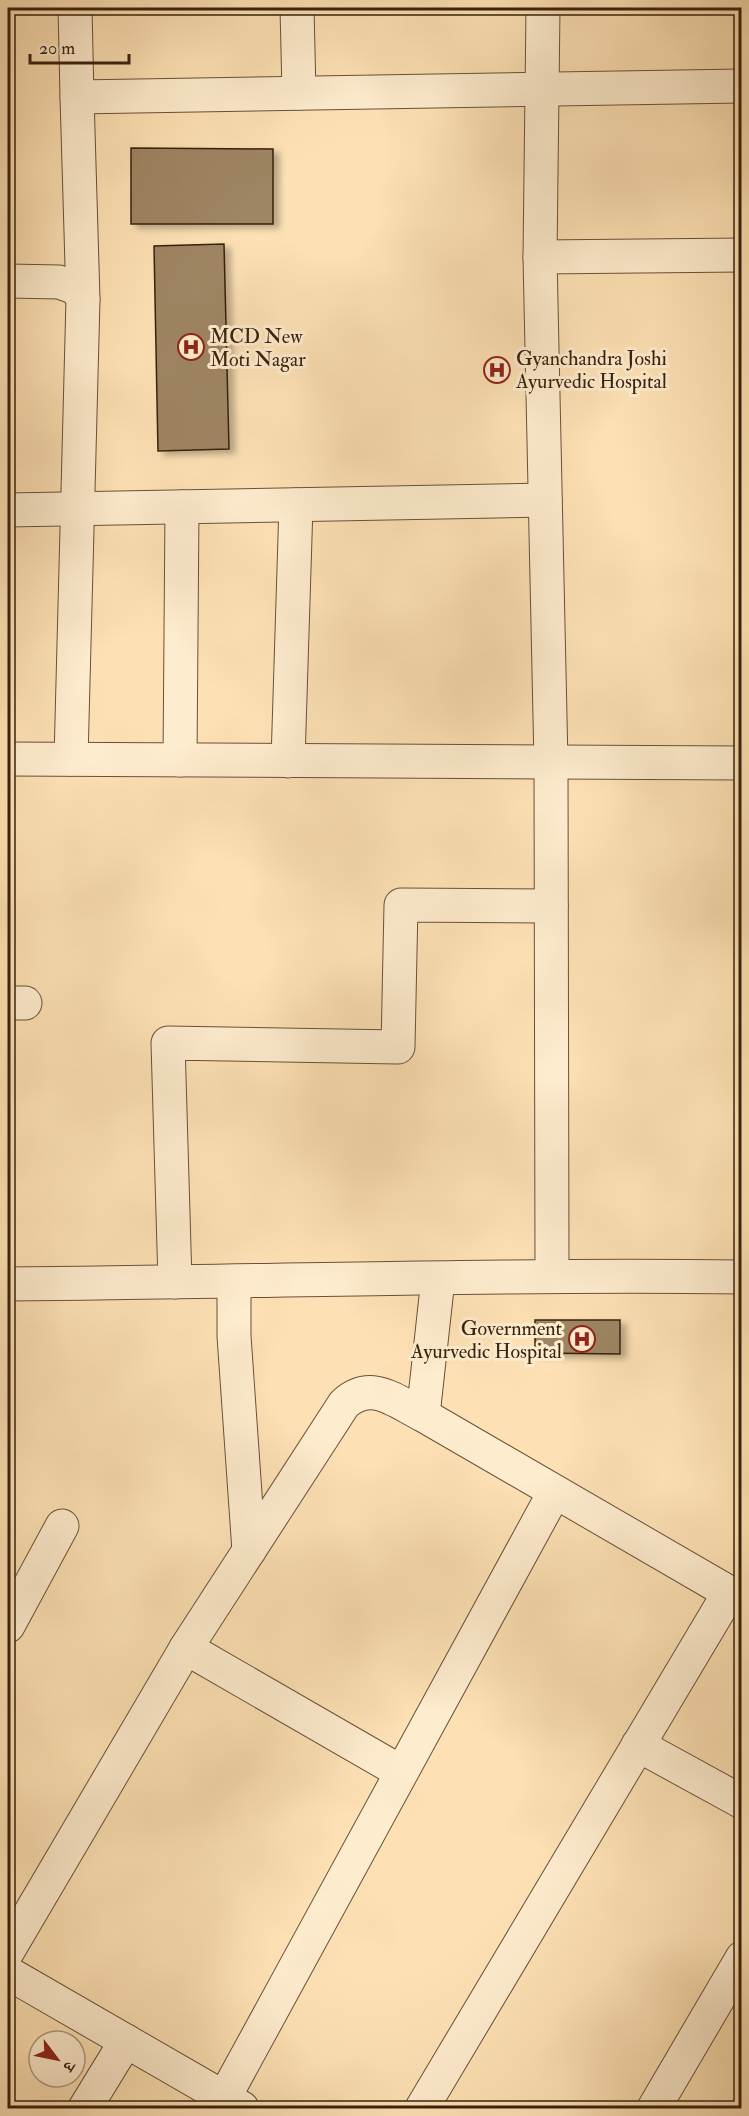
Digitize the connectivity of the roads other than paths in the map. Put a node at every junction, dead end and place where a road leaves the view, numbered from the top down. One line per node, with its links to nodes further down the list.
1 (75, 8): 7 (street)
2 (297, 8): 6 (street)
3 (543, 8): 5 (street)
4 (741, 86): 5 (street)
5 (544, 89): 6 (street); 9 (street)
6 (299, 93): 7 (street)
7 (77, 97): 11 (street)
8 (741, 255): 9 (street)
9 (540, 257): 12 (street)
10 (8, 281): 11 (street)
11 (83, 299): 15 (street)
12 (545, 500): 13 (street); 21 (street)
13 (296, 505): 14 (street); 20 (street)
14 (182, 507): 15 (street); 19 (street)
15 (77, 509): 16 (street); 18 (street)
16 (8, 510)
17 (8, 759): 18 (street)
18 (71, 759): 19 (street)
19 (180, 760): 20 (street)
20 (288, 760): 21 (street)
21 (551, 763): 22 (street); 23 (street)
22 (741, 763)
23 (551, 906): 24 (street); 27 (street)
24 (552, 1275): 25 (street); 26 (street)
25 (741, 1276)
26 (438, 1279): 28 (street); 30 (street)
27 (175, 1282): 28 (street); 29 (street)
28 (234, 1282): 33 (street)
29 (8, 1284)
30 (423, 1415): 31 (street); 33 (street)
31 (554, 1493): 34 (street); 38 (street)
32 (62, 1526): 35 (street)
33 (249, 1551): 36 (street)
34 (735, 1597): 37 (street)
35 (8, 1626)
36 (186, 1648): 38 (street); 40 (street)
37 (638, 1744): 39 (street); 46 (street)
38 (401, 1772): 44 (street)
39 (741, 1802)
40 (8, 1951)
41 (739, 1968): 47 (street)
42 (8, 1973): 43 (street)
43 (126, 2041): 44 (street); 45 (street)
44 (233, 2103)
45 (85, 2109)
46 (422, 2109)
47 (654, 2109)

